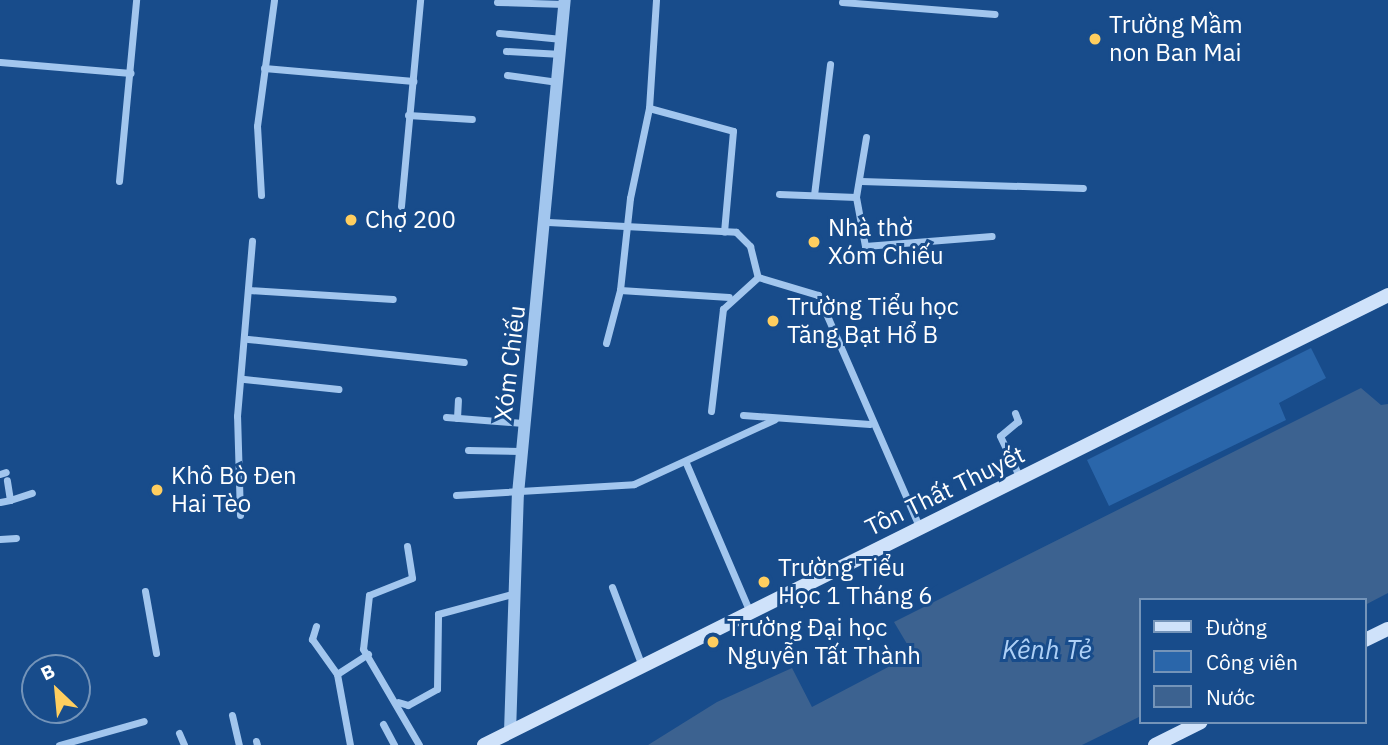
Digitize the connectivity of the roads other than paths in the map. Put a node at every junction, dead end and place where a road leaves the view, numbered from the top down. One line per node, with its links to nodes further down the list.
1 (136, 0): 16 (street)
2 (274, 0): 15 (street)
3 (420, 0): 18 (street)
4 (656, 0): 20 (street)
5 (497, 2): 6 (street)
6 (565, 2): 10 (street, Xóm Chiếu)
7 (842, 2): 8 (street)
8 (995, 14)
9 (499, 33): 10 (street)
10 (562, 39): 12 (street, Xóm Chiếu)
11 (506, 51): 12 (street)
12 (561, 54): 19 (street, Xóm Chiếu)
13 (0, 62): 16 (street)
14 (830, 64): 29 (street)
15 (264, 68): 18 (street); 28 (street)
16 (131, 73): 24 (street)
17 (507, 75): 19 (street)
18 (413, 81): 21 (street)
19 (558, 82): 32 (street, Xóm Chiếu)
20 (649, 108): 33 (street); 34 (street)
21 (408, 115): 22 (street); 31 (street)
22 (472, 119)
23 (866, 136): 25 (street)
24 (119, 181)
25 (861, 181): 26 (street); 30 (street)
26 (1083, 188)
27 (779, 194): 29 (street)
28 (261, 195)
29 (814, 195): 30 (street)
30 (856, 197): 35 (street)
31 (401, 206)
32 (548, 222): 33 (street); 55 (street, Xóm Chiếu)
33 (628, 225): 34 (street); 39 (street)
34 (724, 232): 37 (street)
35 (992, 236)
36 (252, 241): 38 (street)
37 (758, 277): 41 (street); 56 (street)
38 (249, 290): 42 (street); 43 (street)
39 (620, 290): 41 (street); 44 (street)
40 (1388, 295): 61 (main road, Tôn Thất Thuyết)
41 (729, 297): 49 (street)
42 (393, 299)
43 (248, 339): 45 (street); 46 (street)
44 (606, 343)
45 (464, 362)
46 (244, 379): 47 (street); 67 (street)
47 (338, 389)
48 (458, 400): 53 (street)
49 (711, 411)
50 (1015, 412): 61 (street)
51 (743, 415): 54 (street)
52 (446, 417): 53 (street)
53 (457, 418): 55 (street)
54 (775, 419): 56 (street); 59 (street)
55 (523, 424): 58 (street, Xóm Chiếu)
56 (870, 424): 68 (street)
57 (468, 450): 58 (street)
58 (521, 452): 63 (street, Xóm Chiếu)
59 (686, 463): 63 (street); 75 (street)
60 (4, 475): 65 (street)
61 (1020, 478): 68 (main road, Tôn Thất Thuyết)
62 (32, 493): 65 (street)
63 (518, 494): 64 (street); 74 (street, Xóm Chiếu)
64 (456, 495)
65 (10, 499): 66 (street)
66 (0, 502)
67 (240, 515)
68 (920, 528): 75 (main road, Tôn Thất Thuyết)
69 (16, 538): 70 (street)
70 (0, 540)
71 (407, 546): 80 (street)
72 (612, 587): 81 (street)
73 (145, 591): 79 (street)
74 (512, 594): 83 (street); 88 (street, Xóm Chiếu)
75 (750, 613): 81 (main road, Tôn Thất Thuyết)
76 (316, 626): 82 (street)
77 (1388, 629): 78 (main road)
78 (1367, 639)
79 (156, 653)
80 (368, 654): 82 (street); 83 (street)
81 (643, 666): 88 (main road, Tôn Thất Thuyết)
82 (337, 674): 93 (street)
83 (398, 702): 95 (street)
84 (232, 715): 92 (street)
85 (144, 721): 90 (street)
86 (383, 723): 94 (street)
87 (1197, 724): 97 (main road)
88 (510, 732): 96 (main road, Tôn Thất Thuyết)
89 (179, 733): 91 (street)
90 (59, 745)
91 (184, 745)
92 (239, 745)
93 (350, 745)
94 (394, 745)
95 (419, 745)
96 (485, 745)
97 (1155, 745)

